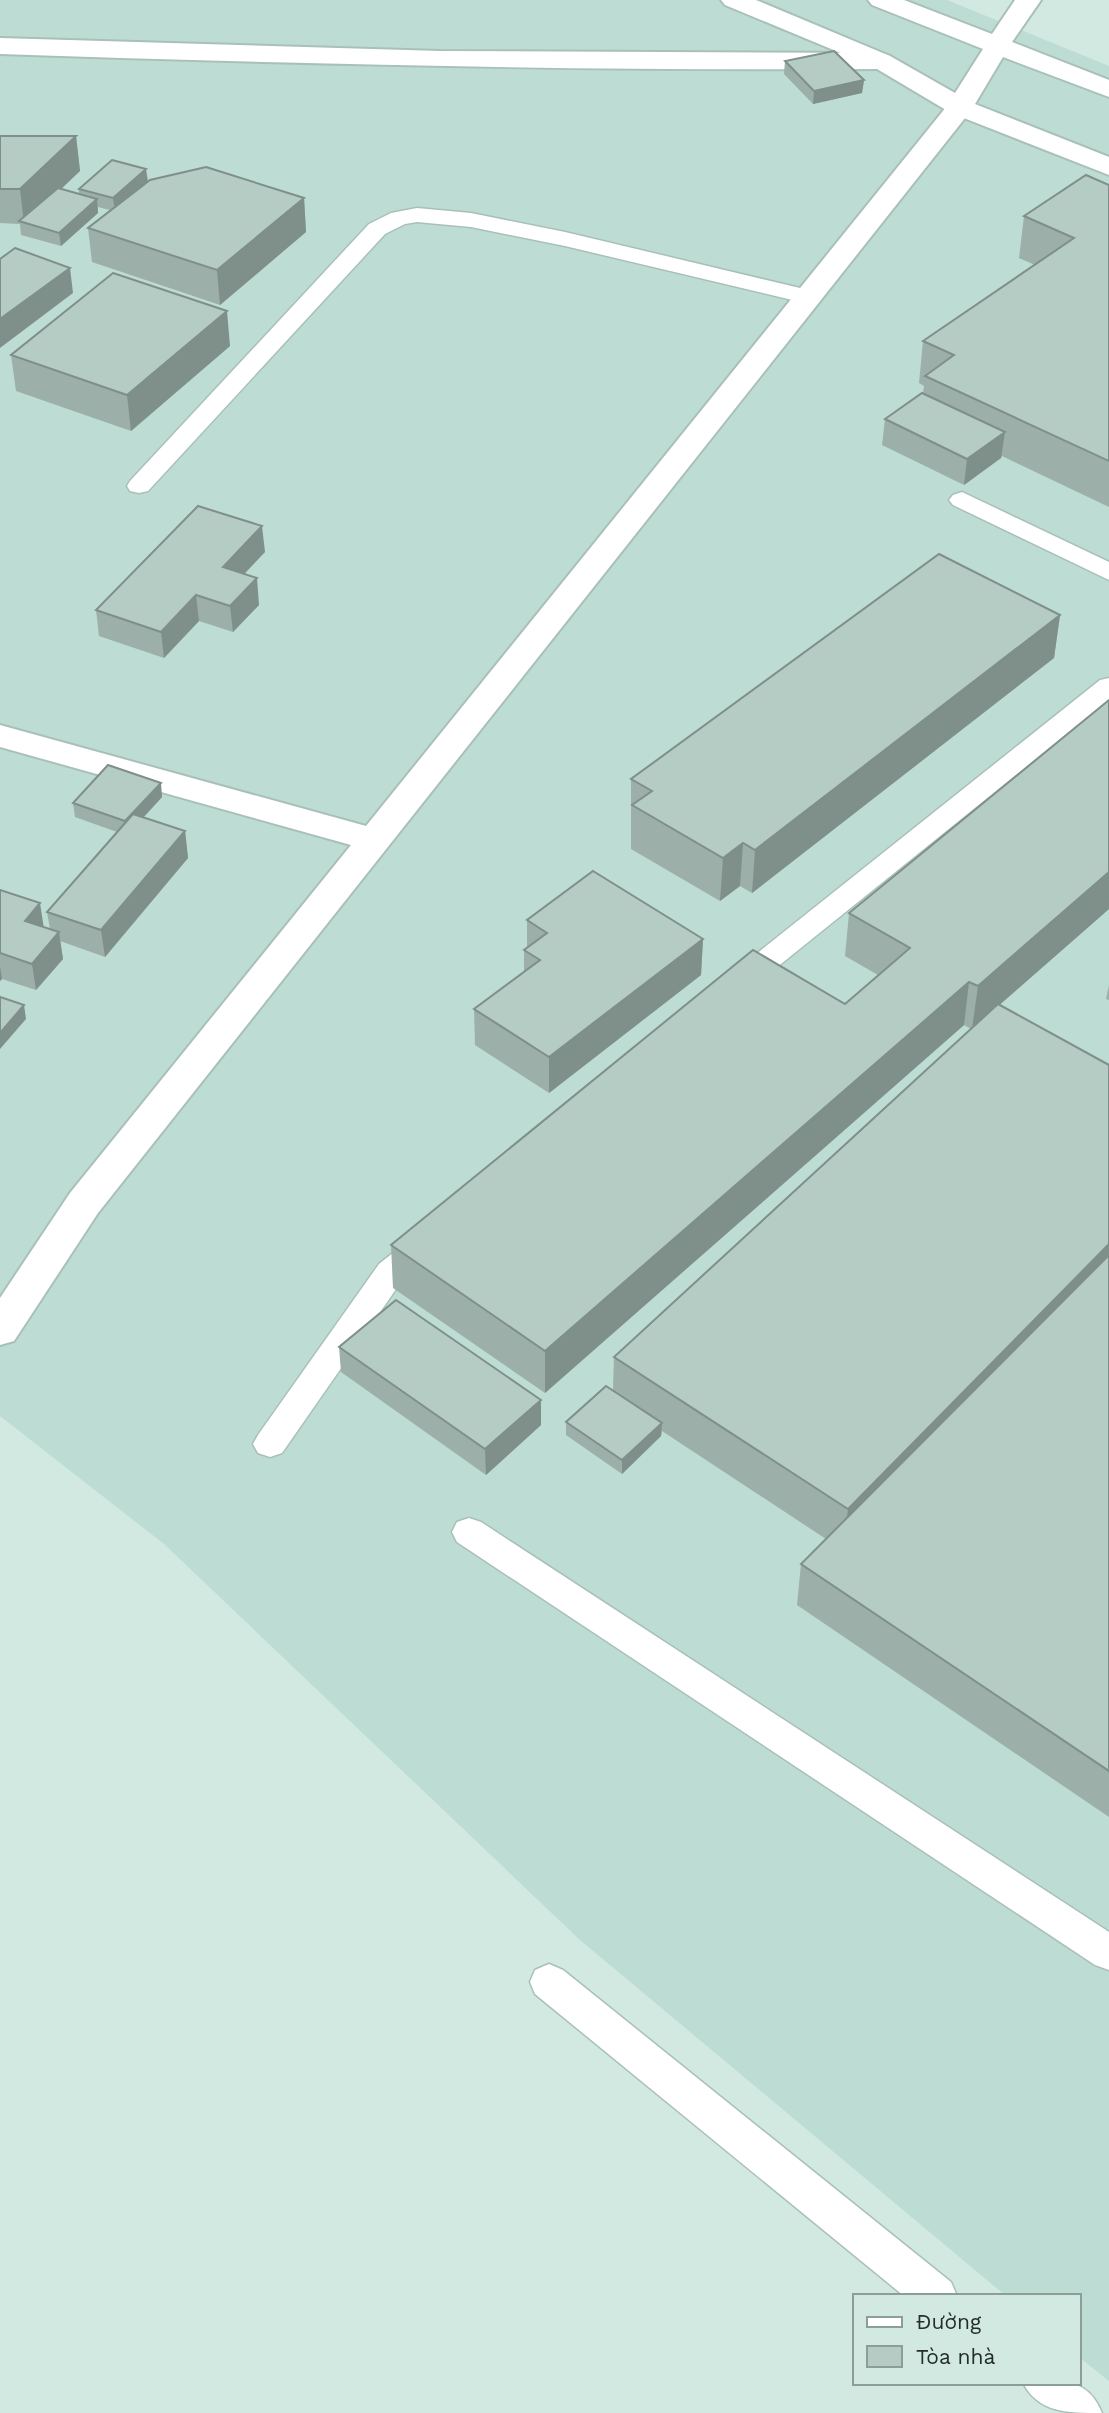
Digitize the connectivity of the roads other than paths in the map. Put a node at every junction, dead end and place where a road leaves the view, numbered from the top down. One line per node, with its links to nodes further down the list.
1 (734, 0): 6 (street)
2 (881, 0): 4 (street)
3 (1028, 0): 4 (street)
4 (996, 46): 7 (street); 8 (street)
5 (5, 49): 6 (street)
6 (881, 61): 8 (street)
7 (1109, 89)
8 (960, 107): 9 (street); 10 (street)
9 (1109, 167)
10 (809, 297): 11 (lane); 16 (street)
11 (139, 486)
12 (962, 500): 13 (lane)
13 (1109, 572)
14 (1109, 686): 17 (lane)
15 (0, 736): 16 (street)
16 (376, 840): 19 (street)
17 (717, 1001)
18 (443, 1229): 20 (lane)
19 (0, 1329)
20 (270, 1444)
21 (469, 1532): 22 (lane)
22 (1109, 1953)
23 (549, 1982): 24 (lane)
24 (934, 2294)
25 (1046, 2385): 26 (lane)
26 (1081, 2413)

